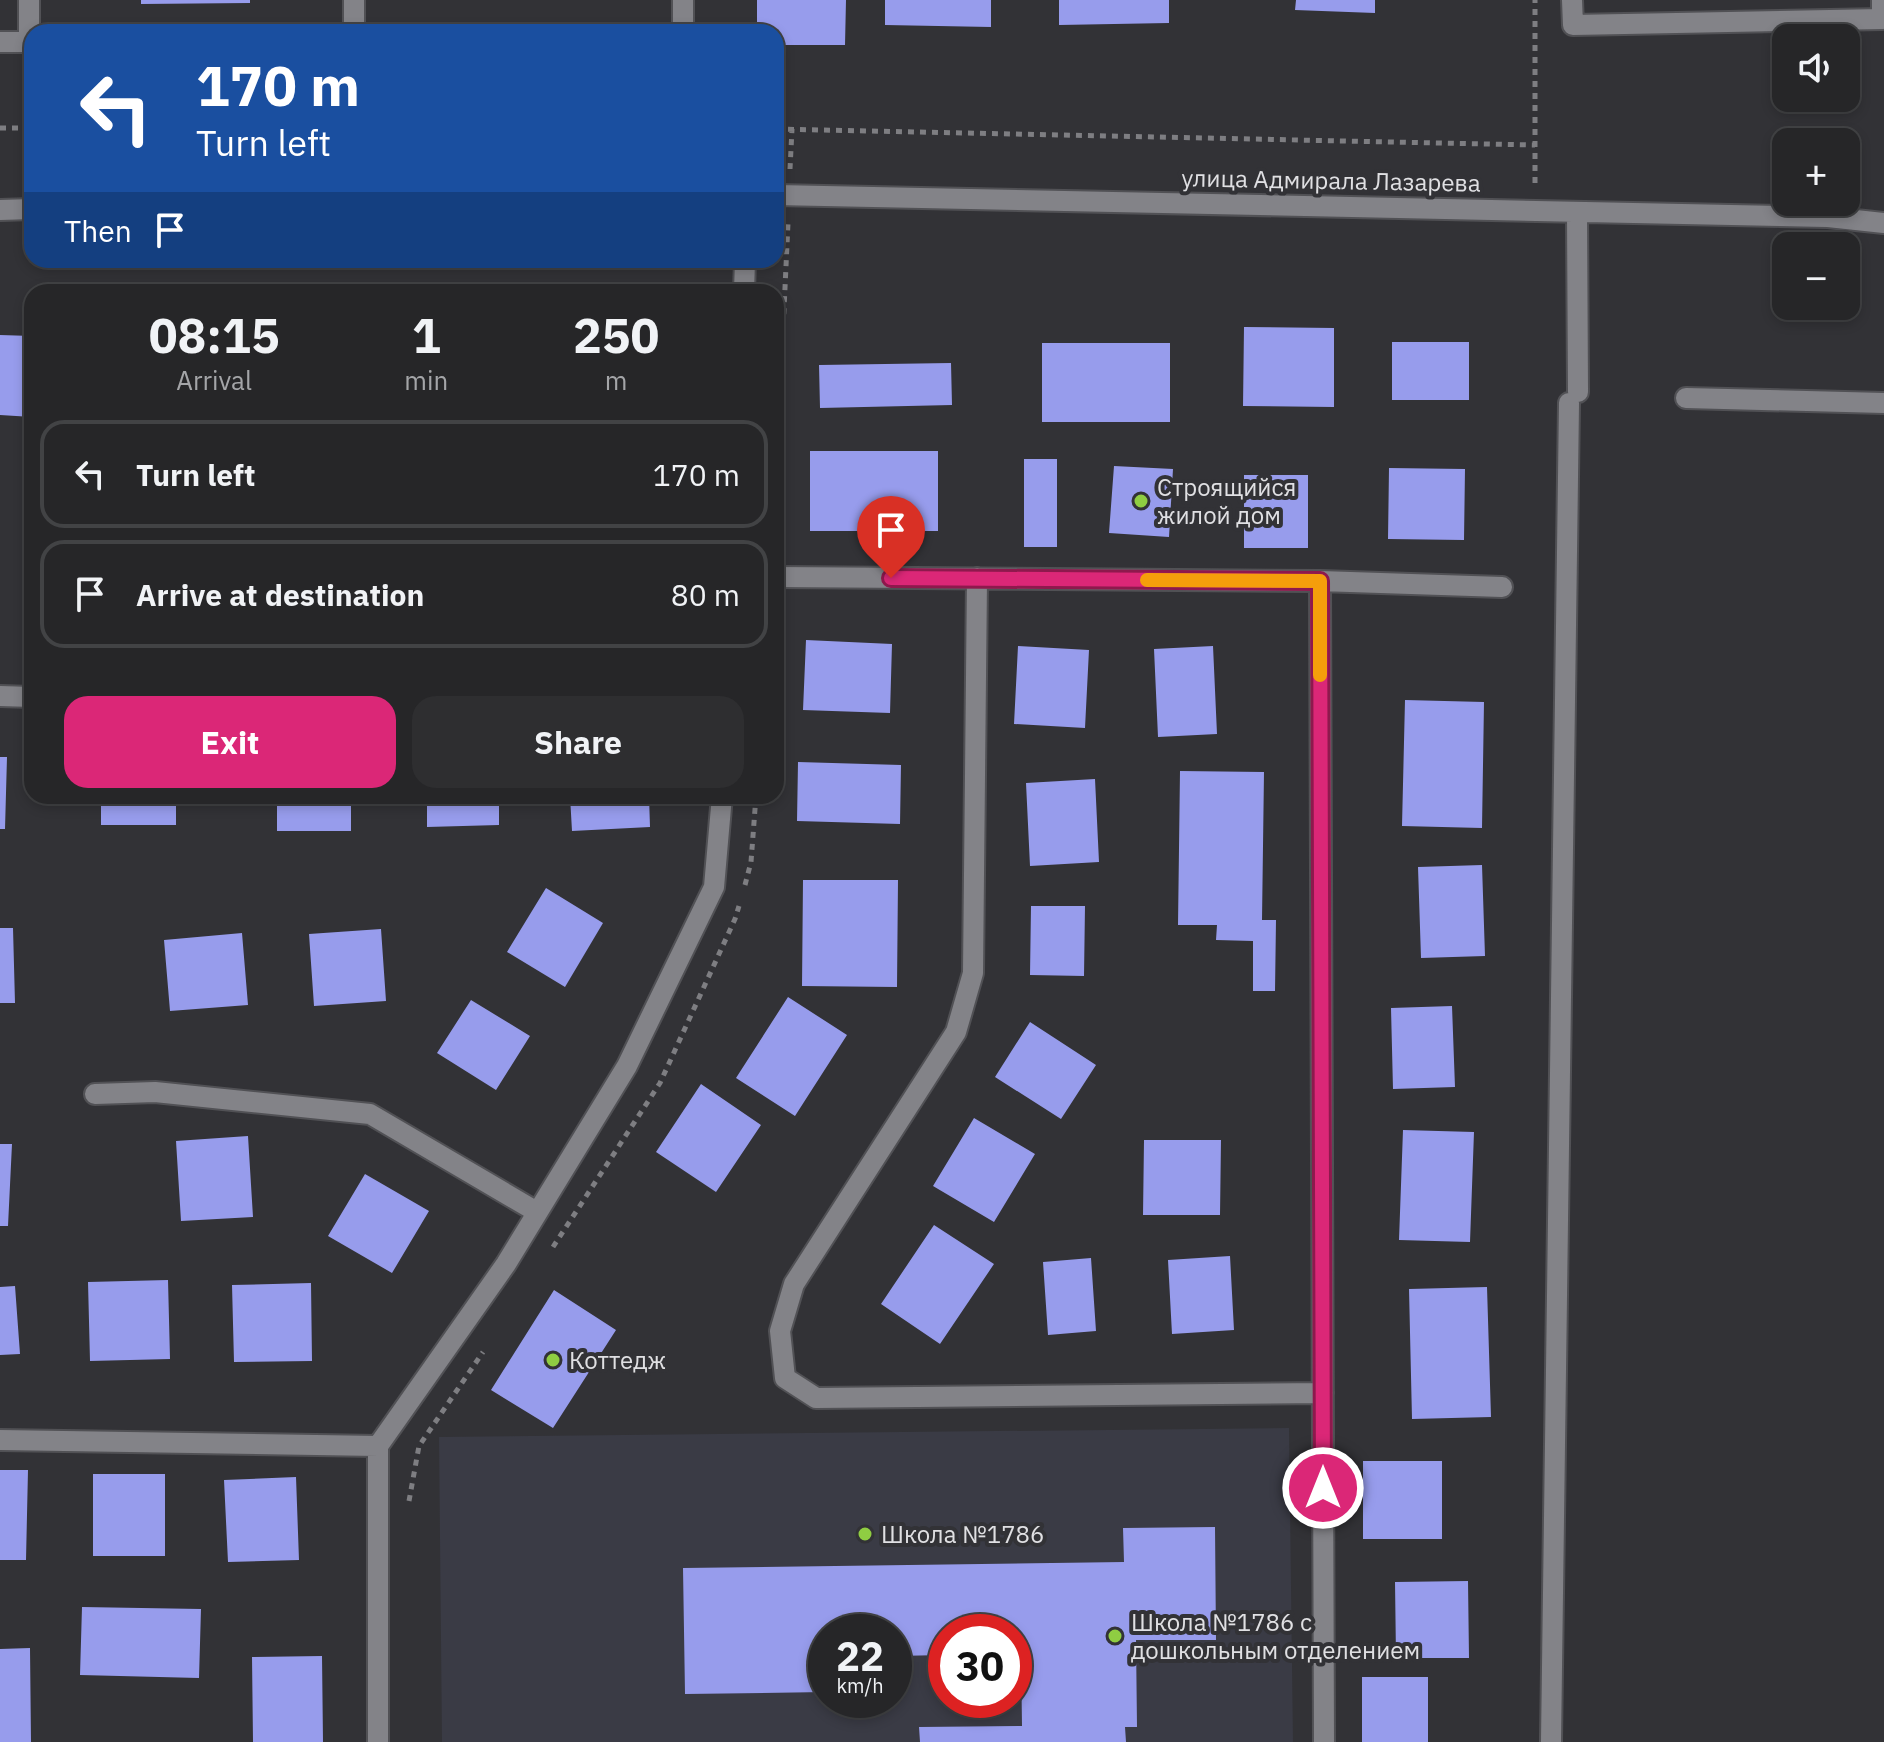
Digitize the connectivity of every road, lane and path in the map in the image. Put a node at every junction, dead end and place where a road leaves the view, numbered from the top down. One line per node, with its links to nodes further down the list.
1 (29, 0): 7 (street)
2 (354, 0): 8 (street)
3 (683, 0): 9 (street)
4 (1535, 0): 16 (path)
5 (1572, 0): 6 (street)
6 (1882, 0)
7 (30, 24)
8 (354, 24)
9 (683, 24)
10 (0, 42): 11 (street)
11 (24, 42)
12 (0, 128): 13 (path)
13 (24, 128)
14 (784, 129): 15 (path)
15 (792, 129): 16 (path); 17 (path)
16 (1535, 145): 18 (path)
17 (784, 182)
18 (1535, 191)
19 (784, 195): 22 (street, улица Адмирала Лазарева)
20 (24, 209): 21 (street)
21 (0, 210)
22 (1577, 212): 23 (street, улица Адмирала Лазарева); 46 (street)
23 (1884, 223)
24 (1686, 398): 25 (street)
25 (1884, 403)
26 (784, 577): 27 (street)
27 (977, 578): 28 (street); 40 (street)
28 (1320, 581): 29 (street); 40 (street)
29 (1502, 587)
30 (0, 696): 31 (street)
31 (24, 697)
32 (721, 804): 37 (street)
33 (755, 804): 34 (path)
34 (743, 891)
35 (739, 905): 38 (path)
36 (95, 1094): 37 (street)
37 (537, 1212): 42 (street)
38 (552, 1248)
39 (490, 1341): 43 (path)
40 (1323, 1393): 45 (street)
41 (0, 1440): 42 (street)
42 (378, 1446): 44 (street)
43 (406, 1515)
44 (378, 1742)
45 (1324, 1742)
46 (1551, 1742)

